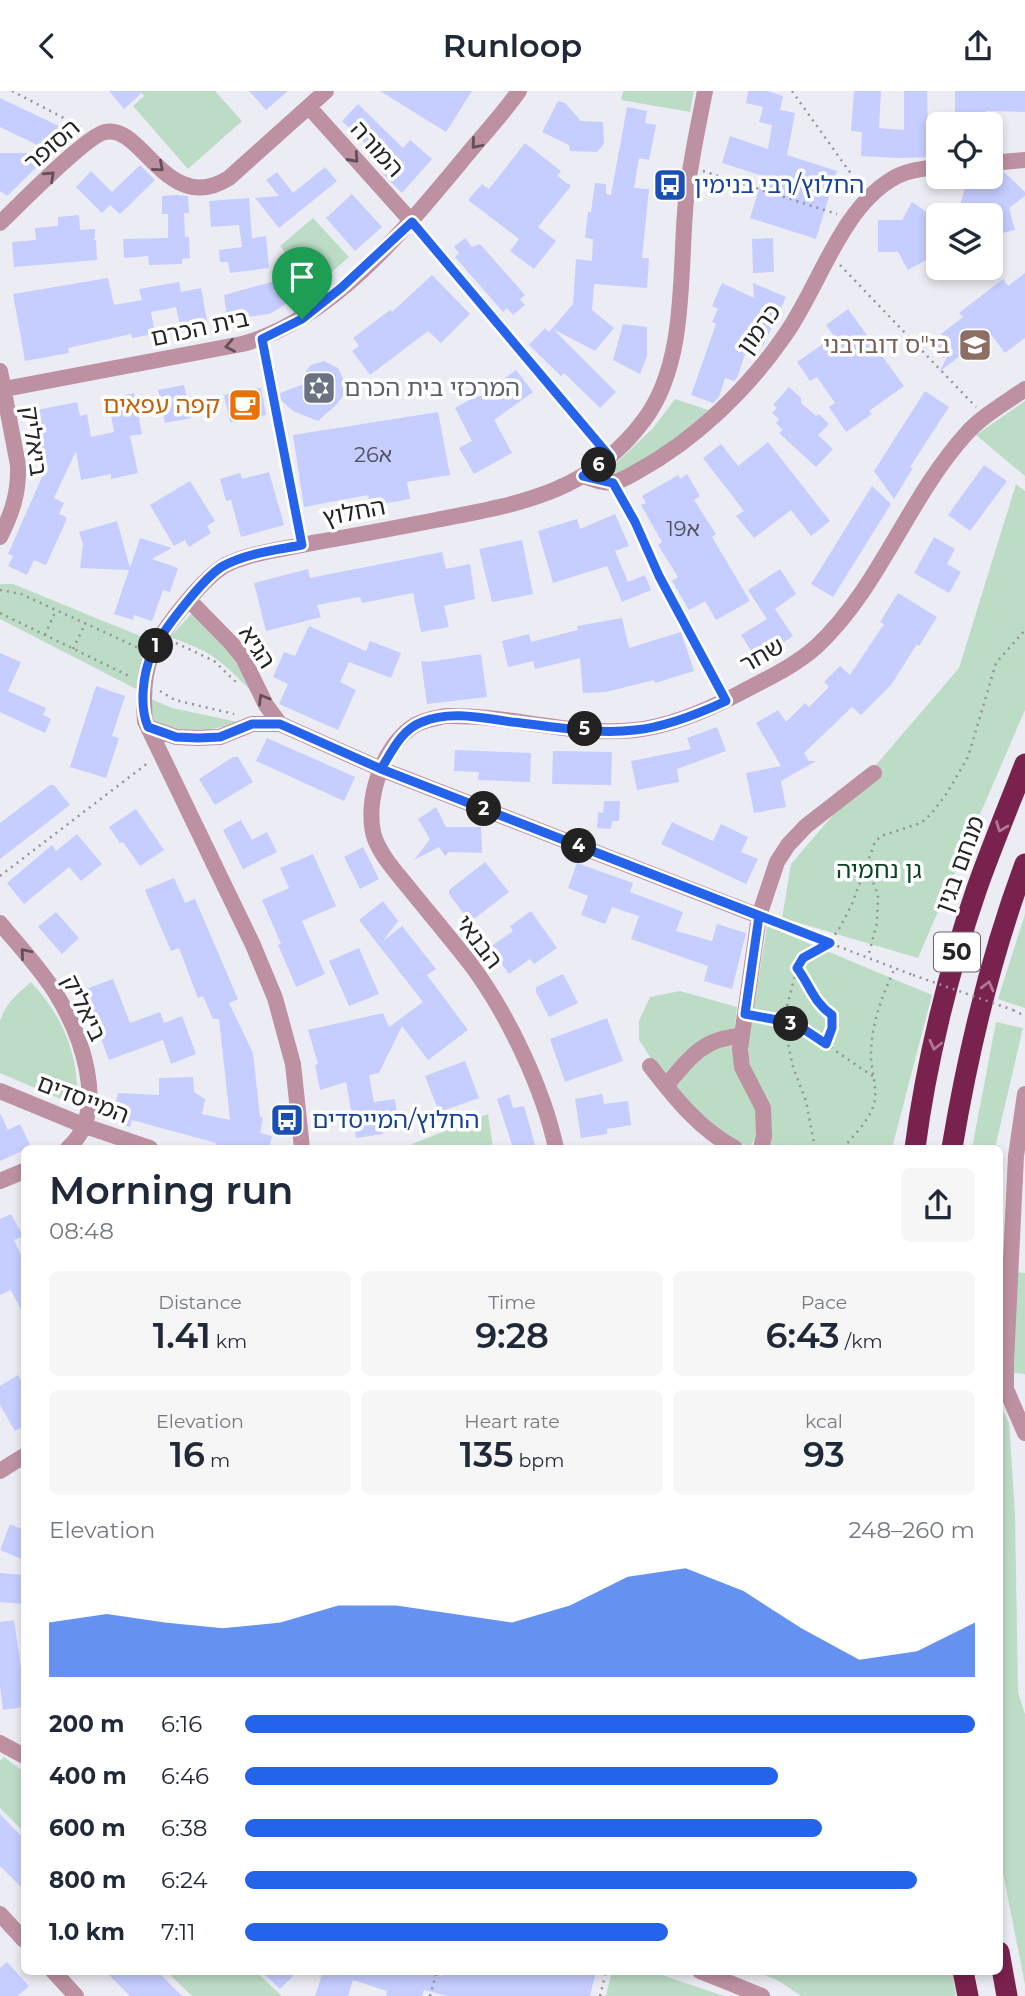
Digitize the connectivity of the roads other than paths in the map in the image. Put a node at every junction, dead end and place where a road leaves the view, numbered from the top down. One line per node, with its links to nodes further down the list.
1 (326, 91): 4 (street)
2 (519, 91): 8 (street, בית הכרם, one-way to 8)
3 (705, 91): 13 (street, החלוץ)
4 (309, 107): 8 (street, המורה, one-way to 8); 9 (street, הסופר, one-way to 4)
5 (1025, 160): 6 (street)
6 (1003, 162)
7 (926, 169): 13 (street, כרמון)
8 (412, 222): 12 (street, בית הכרם, one-way to 12)
9 (0, 223)
10 (0, 371): 12 (street, ביאליק)
11 (1025, 389): 19 (street, שחר)
12 (2, 390): 14 (street, ביאליק)
13 (583, 476): 15 (street, החלוץ)
14 (0, 537)
15 (189, 600): 16 (street, הגיא, one-way to 15); 17 (street, החלוץ)
16 (280, 724): 17 (street); 19 (street)
17 (148, 727): 32 (street, החלוץ)
18 (1025, 764): 36 (highway, מנחם בגין / 50, one-way to 36)
19 (381, 769): 22 (street); 33 (street, הבנאי)
20 (874, 773): 22 (street)
21 (1025, 864): 37 (highway, 50, one-way to 21)
22 (759, 916): 24 (street)
23 (0, 923): 29 (street, ביאליק, one-way to 23)
24 (741, 1036): 26 (street); 35 (street)
25 (650, 1066): 26 (street)
26 (666, 1086): 34 (street)
27 (0, 1091): 29 (street, המייסדים)
28 (1025, 1094): 40 (street)
29 (85, 1126): 30 (street); 31 (street, המייסדים)
30 (71, 1145)
31 (141, 1145)
32 (302, 1145)
33 (554, 1145)
34 (729, 1145)
35 (762, 1145)
36 (916, 1145)
37 (954, 1145)
38 (21, 1172): 39 (street)
39 (0, 1181)
40 (1025, 1433)
41 (21, 1458): 42 (street)
42 (0, 1471)
43 (0, 1743): 44 (street)
44 (21, 1752)
45 (0, 1914): 46 (street)
46 (21, 1937)
47 (1003, 1974): 54 (highway)
48 (56, 1975): 51 (street)
49 (711, 1975): 52 (street)
50 (964, 1975): 53 (highway)
51 (76, 1996)
52 (762, 1996)
53 (968, 1996)
54 (1007, 1996)

